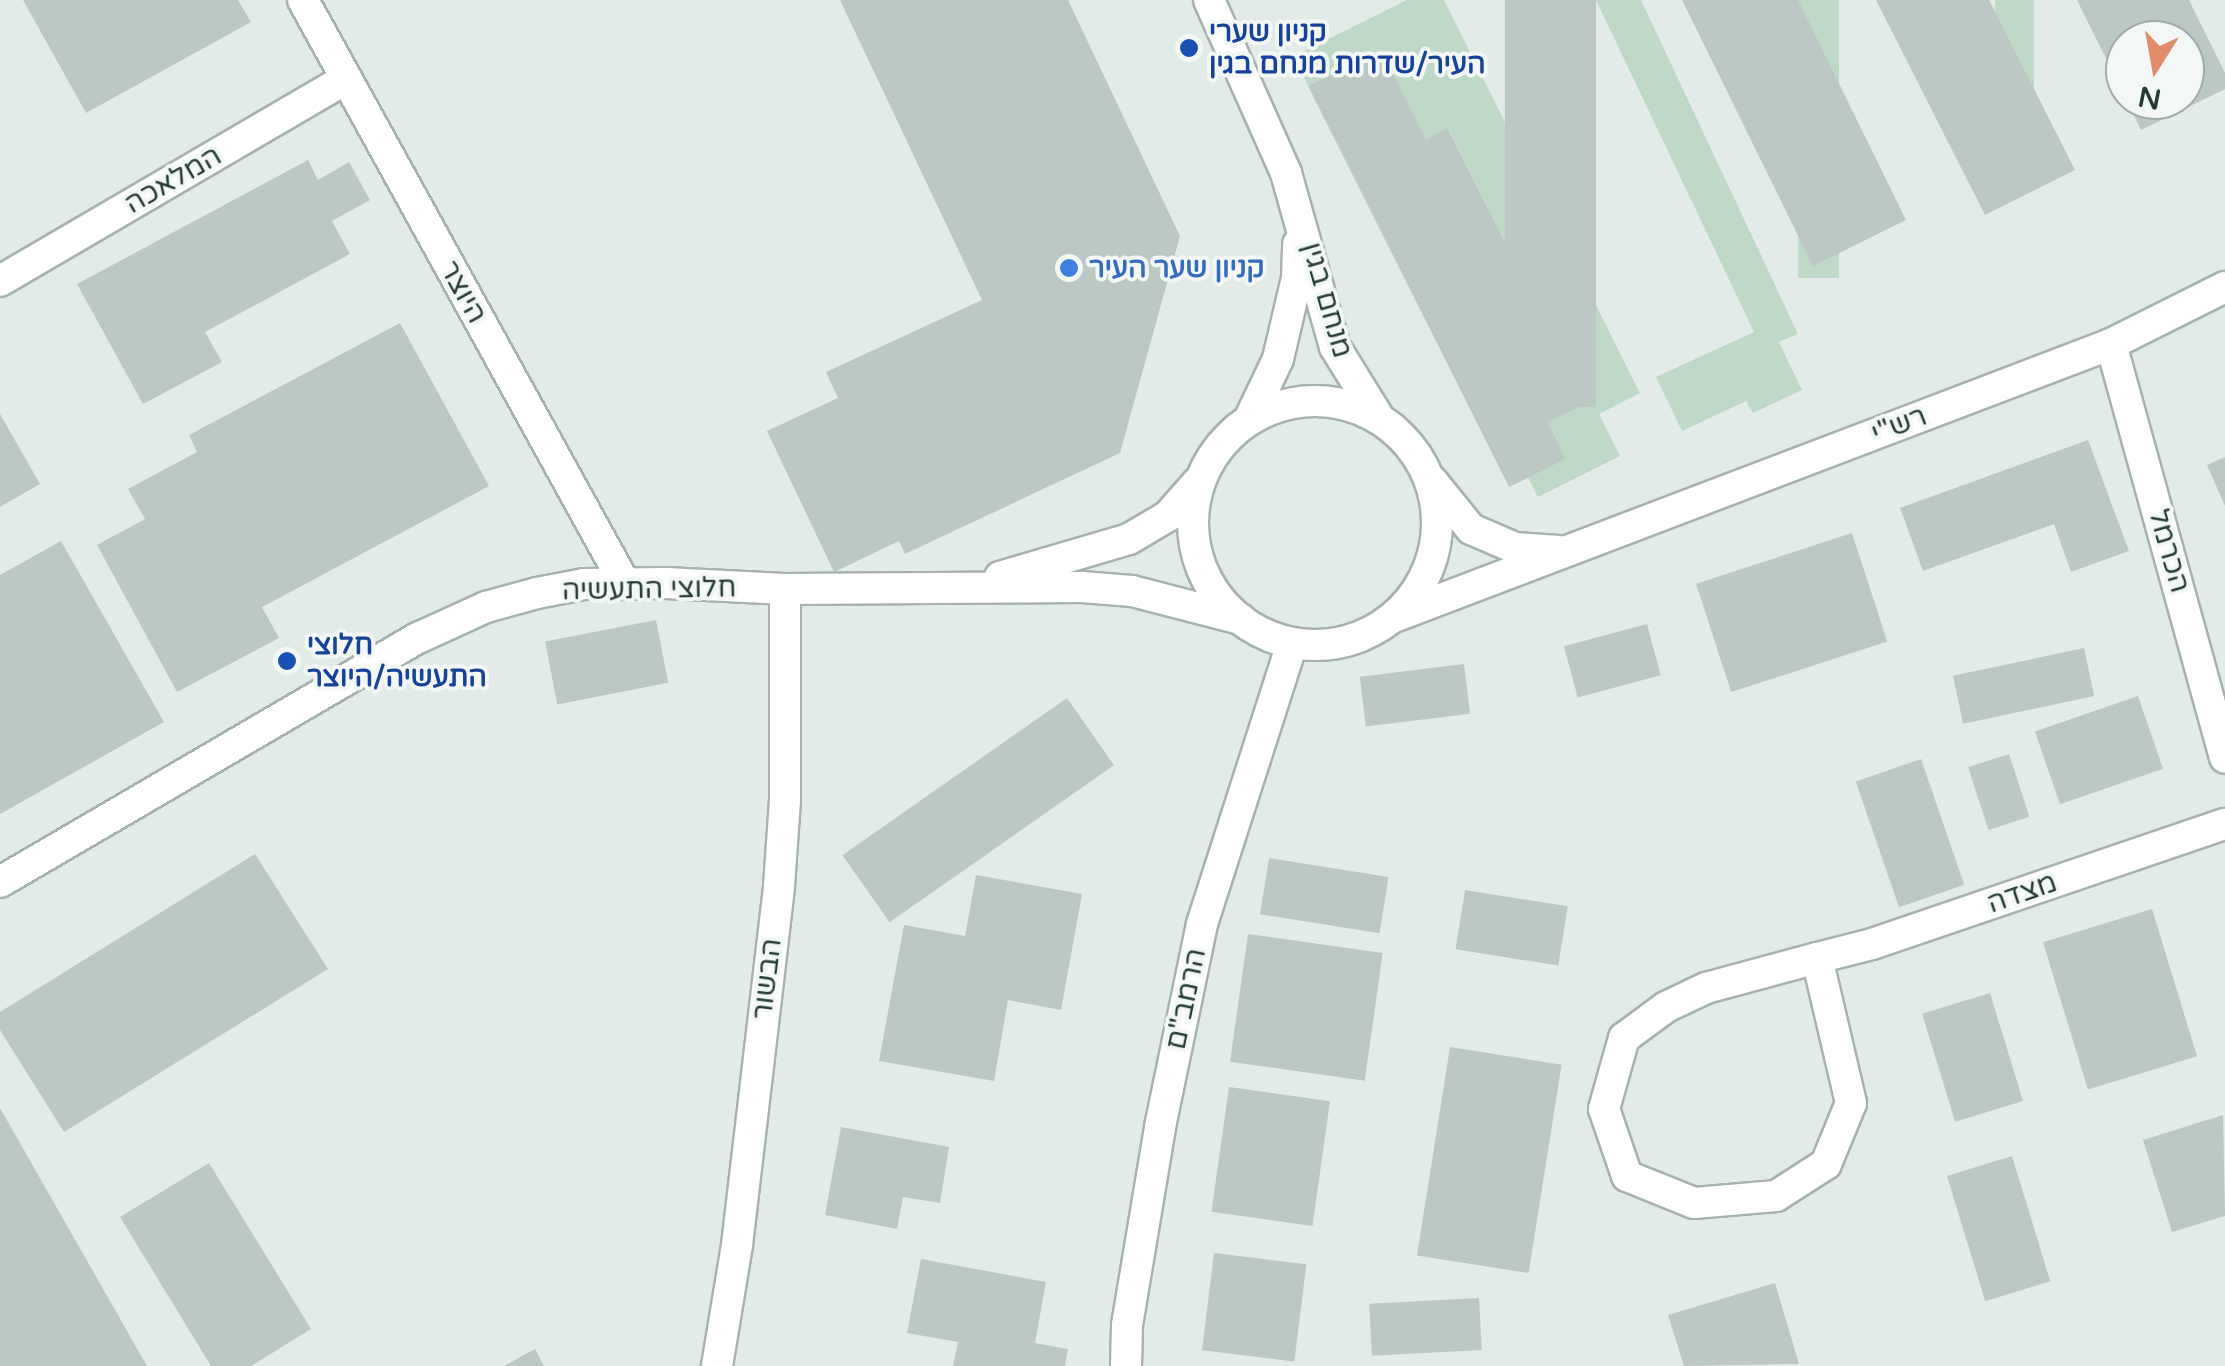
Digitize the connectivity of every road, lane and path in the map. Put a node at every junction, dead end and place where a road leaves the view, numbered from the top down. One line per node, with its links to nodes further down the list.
1 (302, 0): 3 (street, היוצר)
2 (1209, 0): 4 (street, מנחם בגין)
3 (346, 79): 5 (street, המלאכה); 13 (street, היוצר)
4 (1286, 172): 8 (street, מנחם בגין); 9 (street, מנחם בגין)
5 (0, 281)
6 (2225, 287): 7 (street, רש"י)
7 (2110, 344): 12 (street, רש"י); 19 (street, הכרמל)
8 (1249, 420): 9 (street); 11 (street)
9 (1381, 420): 10 (street)
10 (1428, 475): 12 (street, רש"י); 16 (street)
11 (1202, 478): 15 (street, חלוצי התעשיה); 17 (street)
12 (1567, 552): 16 (street, רש"י)
13 (625, 584): 14 (street, חלוצי התעשיה); 21 (street, חלוצי התעשיה)
14 (785, 589): 15 (street, חלוצי התעשיה); 23 (street, הבשור)
15 (953, 589): 17 (street, חלוצי התעשיה)
16 (1394, 617): 18 (street)
17 (1240, 620): 18 (street)
18 (1292, 643): 24 (street, הרמב"ם)
19 (2225, 758)
20 (2225, 824): 22 (street, מצדה)
21 (0, 882)
22 (1817, 958): 22 (street)
23 (717, 1366)
24 (1126, 1366)

